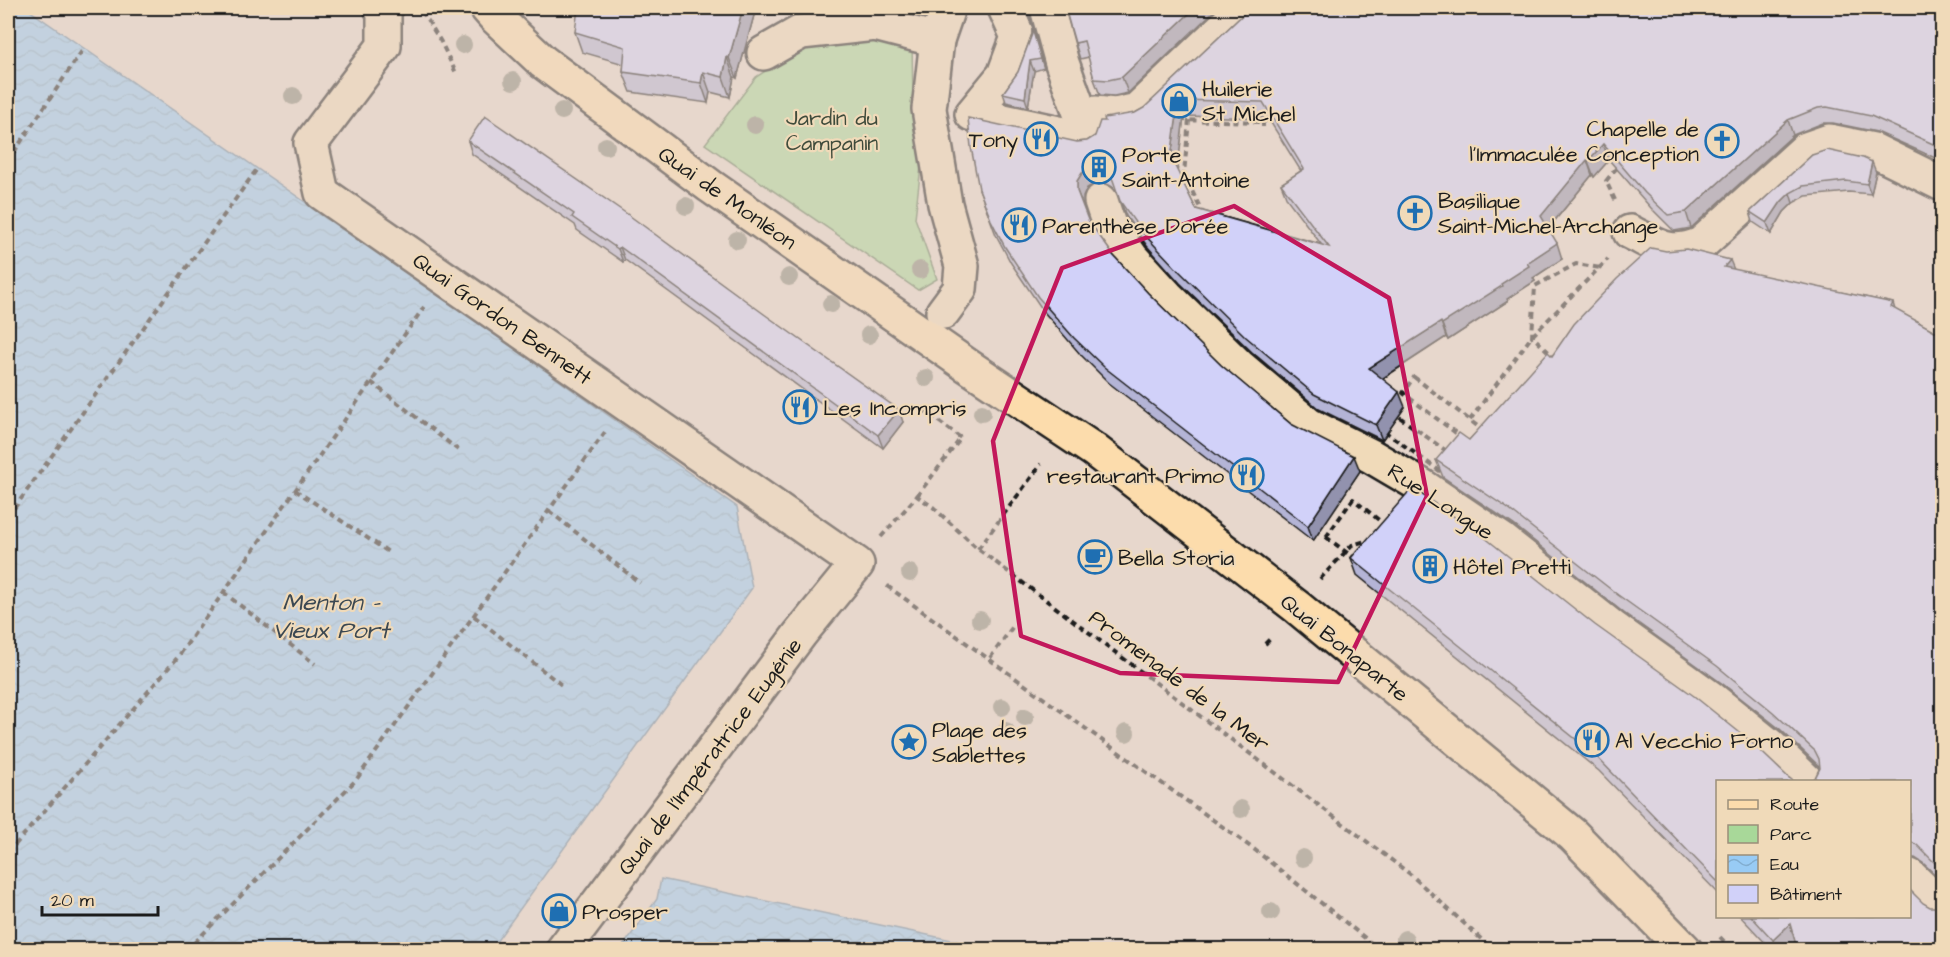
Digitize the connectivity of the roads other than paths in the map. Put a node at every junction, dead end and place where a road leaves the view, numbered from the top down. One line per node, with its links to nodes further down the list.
1 (381, 8): 15 (street, Quai Gordon Bennett)
2 (487, 8): 14 (main road, Quai de Monléon)
3 (948, 8): 8 (street)
4 (1005, 8): 5 (street)
5 (1047, 8)
6 (1061, 8): 7 (street)
7 (1244, 8)
8 (937, 40): 9 (street); 13 (street)
9 (764, 53)
10 (1942, 184): 12 (street)
11 (1101, 201): 16 (street, Rue Longue)
12 (1630, 232)
13 (943, 312)
14 (980, 374): 20 (main road, Quai Bonaparte)
15 (857, 564): 19 (street, Quai de l'Impératrice Eugénie)
16 (1806, 780)
17 (1911, 877): 18 (street)
18 (1942, 907)
19 (563, 950)
20 (1685, 950)

